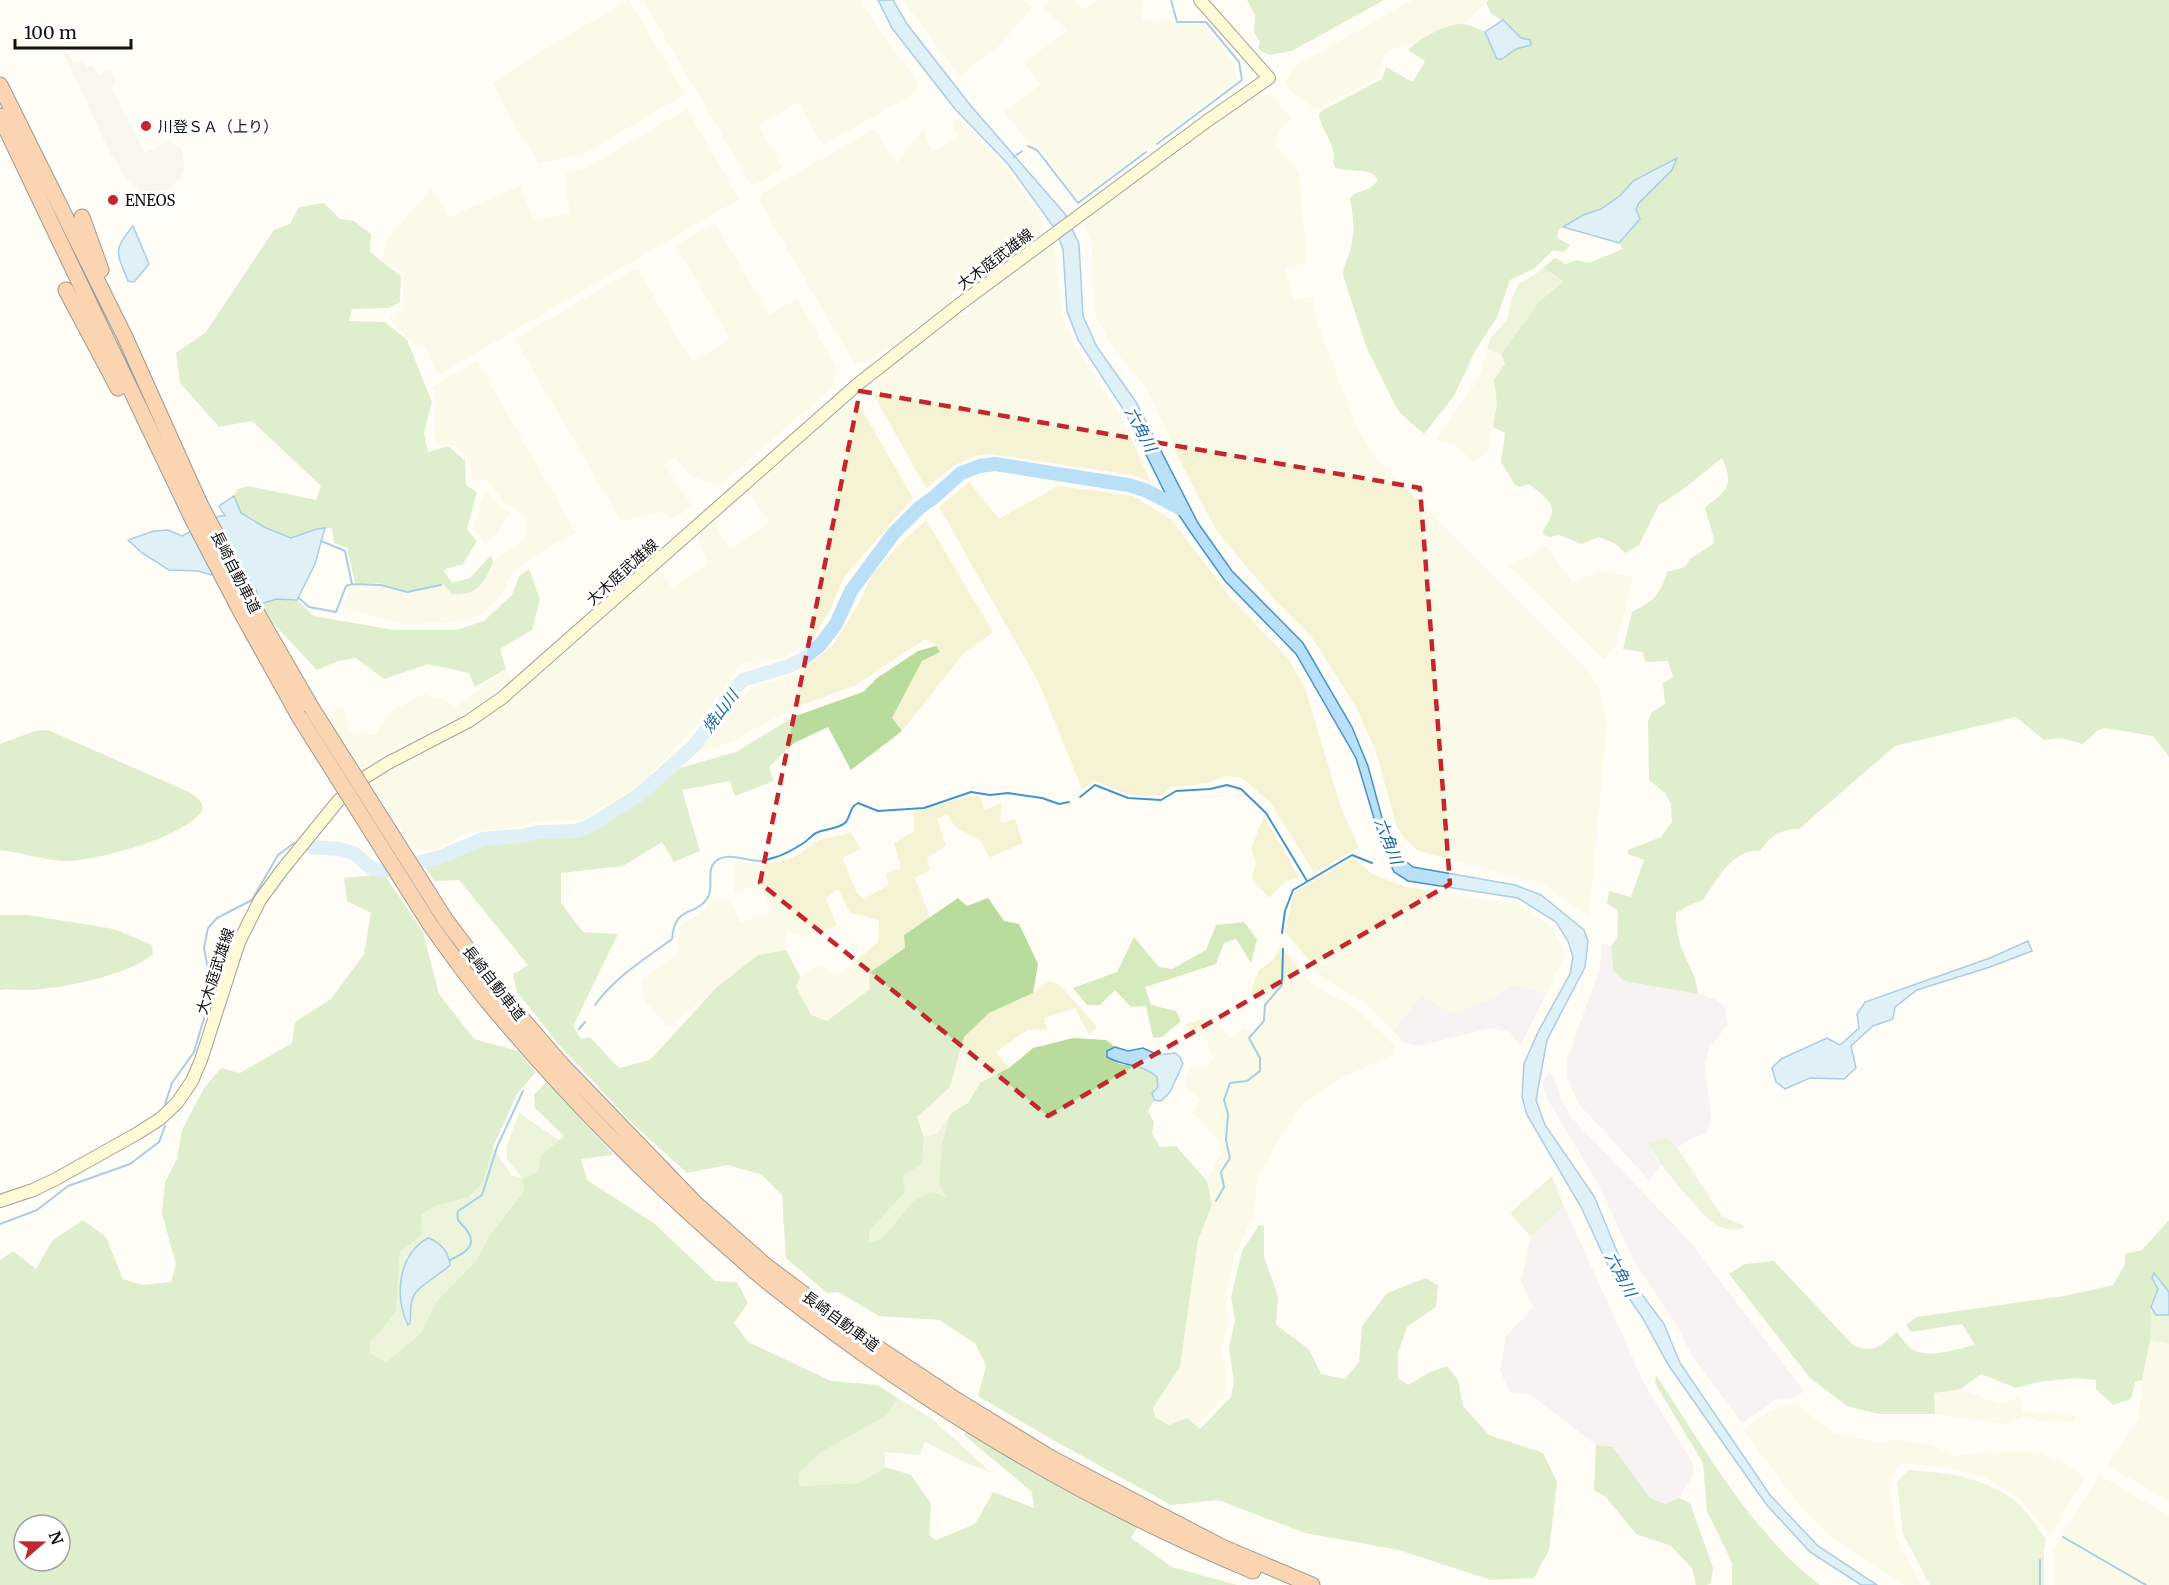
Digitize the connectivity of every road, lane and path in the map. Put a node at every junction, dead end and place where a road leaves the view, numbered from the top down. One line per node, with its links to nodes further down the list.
1 (1200, 0): 10 (main road, 大木庭武雄線)
2 (0, 85): 6 (highway, 長崎自動車道)
3 (0, 116): 7 (highway, 長崎自動車道)
4 (82, 217): 6 (highway)
5 (66, 290): 7 (highway)
6 (125, 337): 8 (highway, 長崎自動車道)
7 (192, 518): 8 (highway, 長崎自動車道)
8 (306, 712): 9 (highway, 長崎自動車道, bridge)
9 (438, 922): 11 (highway, 長崎自動車道); 12 (highway, 長崎自動車道)
10 (0, 1201)
11 (1286, 1585)
12 (1312, 1585)

